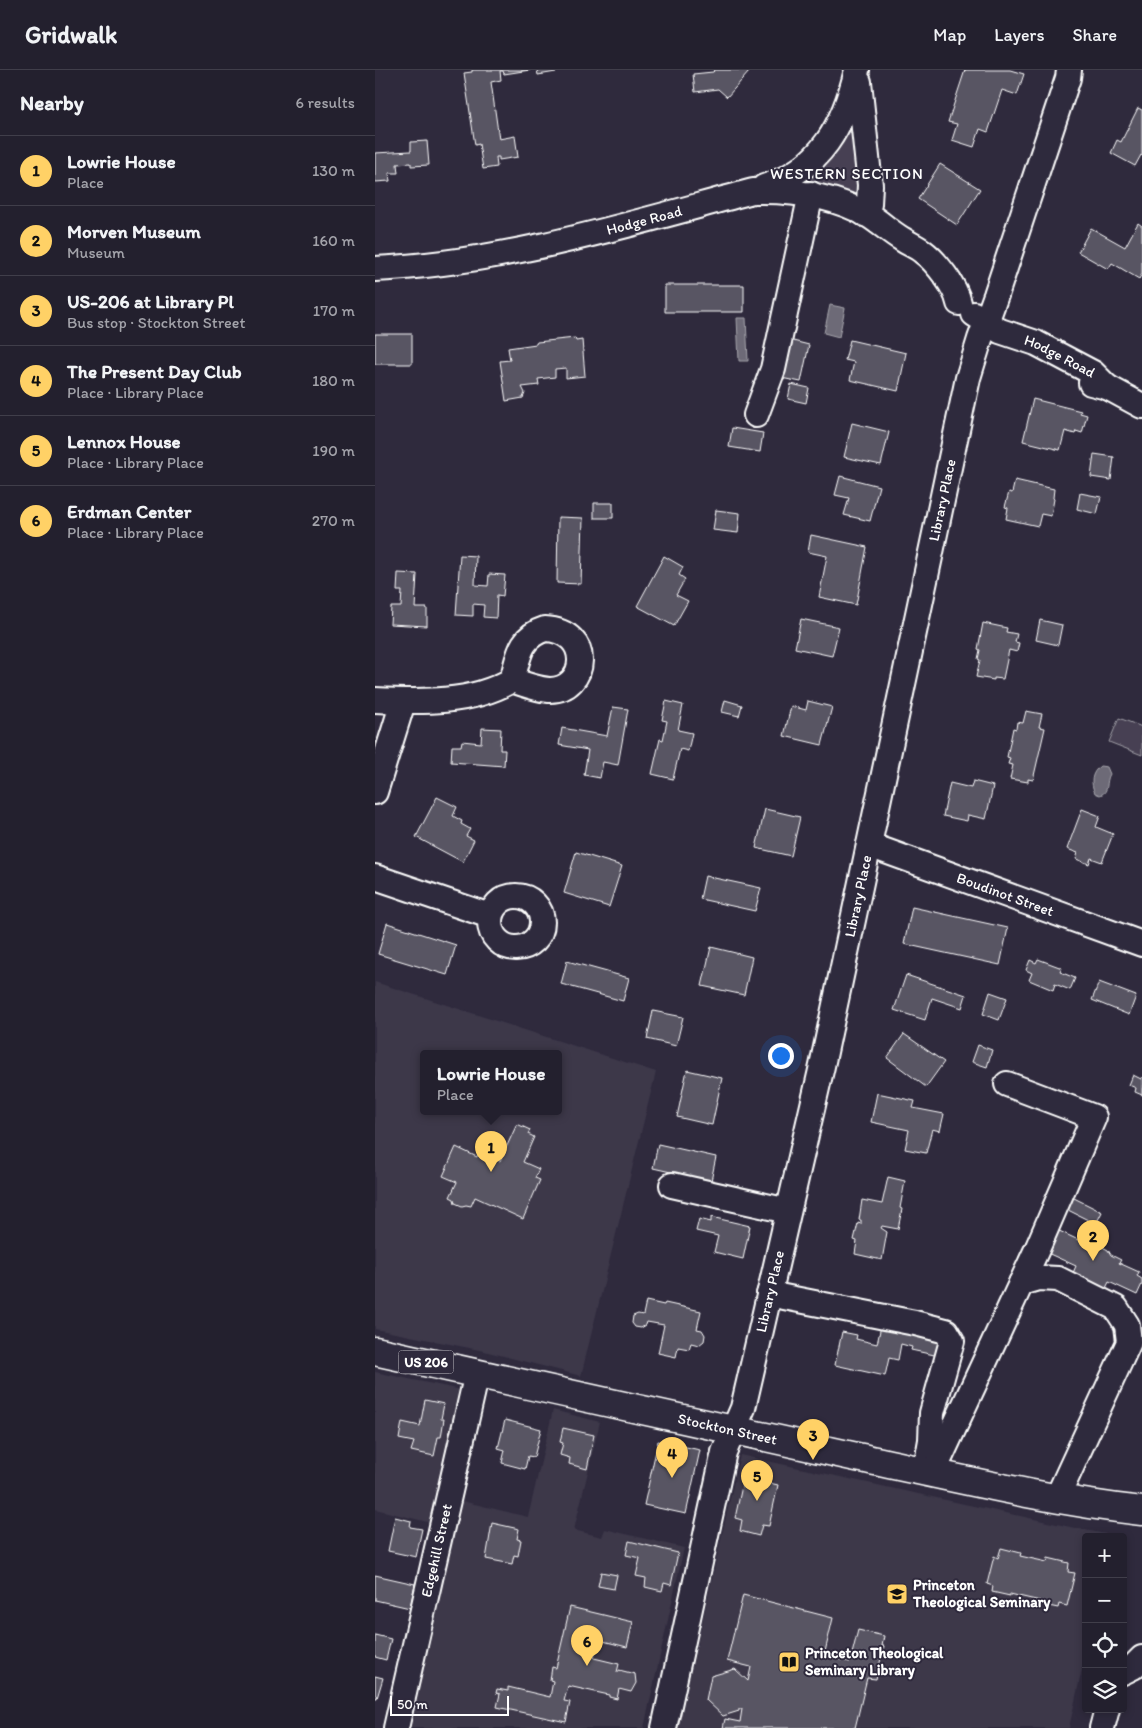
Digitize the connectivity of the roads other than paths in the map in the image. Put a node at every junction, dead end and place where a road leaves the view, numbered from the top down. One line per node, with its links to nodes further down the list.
1 (857, 70): 3 (street); 5 (street)
2 (1069, 70): 7 (street, Library Place)
3 (753, 191): 4 (street, Hodge Road); 6 (street, Hodge Road)
4 (811, 194): 5 (street, Hodge Road); 9 (street)
5 (865, 214): 7 (street, Hodge Road)
6 (375, 269)
7 (986, 322): 8 (street, Hodge Road); 14 (street, Library Place)
8 (1142, 406)
9 (756, 415)
10 (512, 680): 12 (street)
11 (375, 700): 12 (street)
12 (403, 702): 13 (street)
13 (375, 792)
14 (869, 845): 17 (street, Boudinot Street); 20 (street, Library Place)
15 (375, 877): 16 (street)
16 (490, 916)
17 (1142, 944)
18 (1007, 1084): 21 (street)
19 (672, 1185): 20 (street)
20 (788, 1211): 24 (street, Library Place)
21 (1039, 1247): 22 (street); 23 (street)
22 (1059, 1279): 23 (street); 29 (street)
23 (1021, 1283): 28 (street)
24 (769, 1294): 27 (street, Library Place); 28 (street)
25 (375, 1351): 26 (highway, Stockton Street / US 206)
26 (477, 1373): 27 (highway, Stockton Street / US 206); 34 (street, Edgehill Street)
27 (734, 1430): 28 (highway, Stockton Street / US 206); 35 (street, Library Place)
28 (929, 1472): 29 (highway, Stockton Street / US 206)
29 (1057, 1498): 30 (highway, Stockton Street / US 206)
30 (1142, 1510)
31 (1142, 1658): 32 (street)
32 (1127, 1670)
33 (1106, 1713): 36 (street)
34 (396, 1728)
35 (664, 1728)
36 (1102, 1728)

